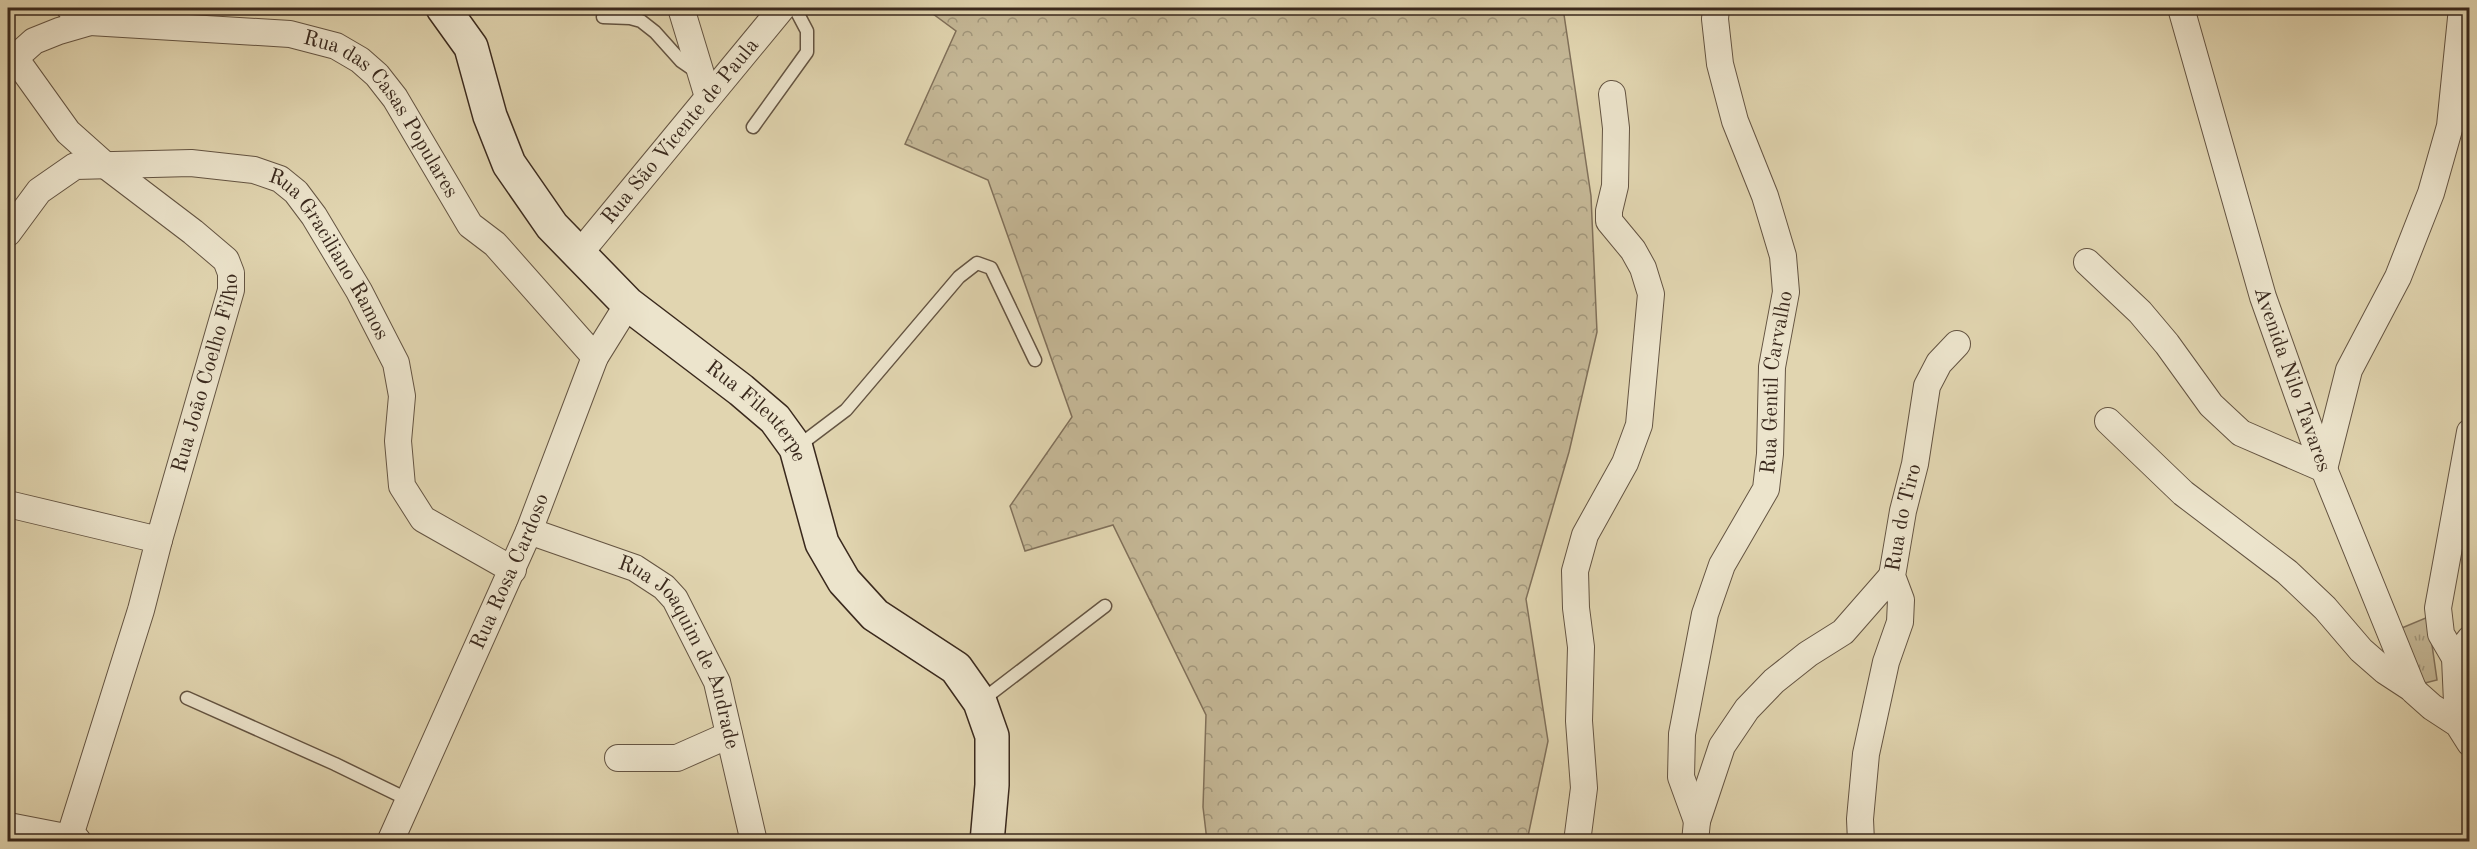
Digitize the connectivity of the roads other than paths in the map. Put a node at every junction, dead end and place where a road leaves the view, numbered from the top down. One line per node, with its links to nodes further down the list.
1 (443, 8): 16 (main road, Rua Fileuterpe)
2 (681, 8): 11 (street)
3 (782, 8): 11 (street, Rua São Vicente de Paula)
4 (791, 8): 13 (lane)
5 (1716, 8): 41 (street, Rua Gentil Carvalho)
6 (2462, 8): 25 (street)
7 (2179, 11): 25 (street, Avenida Nilo Tavares)
8 (80, 15): 10 (street, Rua João Coelho Filho); 20 (street, Rua das Casas Populares)
9 (603, 17): 11 (lane)
10 (11, 60): 14 (street, Rua João Coelho Filho)
11 (704, 85): 16 (street, Rua São Vicente de Paula)
12 (1612, 94): 46 (street)
13 (753, 127)
14 (105, 165): 15 (street, Rua Graciliano Ramos); 28 (street, Rua João Coelho Filho); 29 (street, Rua Graciliano Ramos)
15 (8, 234)
16 (579, 254): 18 (main road, Rua Fileuterpe)
17 (2087, 262): 25 (street)
18 (628, 304): 20 (street, Rua Rosa Cardoso); 24 (main road, Rua Fileuterpe)
19 (1957, 344): 30 (street, Rua do Tiro)
20 (595, 357): 27 (street, Rua Rosa Cardoso)
21 (1035, 360): 24 (lane)
22 (2108, 422): 33 (street)
23 (2469, 432): 32 (street)
24 (796, 448): 35 (main road, Rua Fileuterpe)
25 (2324, 469): 33 (street, Avenida Nilo Tavares)
26 (8, 504): 28 (street)
27 (529, 531): 29 (street, Rua Rosa Cardoso); 37 (street, Rua Joaquim de Andrade)
28 (159, 540): 42 (street, Rua João Coelho Filho)
29 (513, 570): 39 (street, Rua Rosa Cardoso)
30 (1892, 576): 41 (street); 47 (street, Rua do Tiro)
31 (1105, 606): 35 (lane)
32 (2462, 649): 36 (street)
33 (2414, 691): 36 (street, Avenida Nilo Tavares)
34 (187, 698): 39 (lane)
35 (980, 702): 45 (main road, Rua Fileuterpe)
36 (2464, 733)
37 (729, 735): 38 (street); 44 (street, Rua Joaquim de Andrade)
38 (618, 758)
39 (409, 800): 43 (street, Rua Rosa Cardoso)
40 (8, 829): 42 (street)
41 (1696, 831)
42 (72, 840)
43 (390, 842)
44 (754, 842)
45 (987, 842)
46 (1577, 842)
47 (1862, 842)

